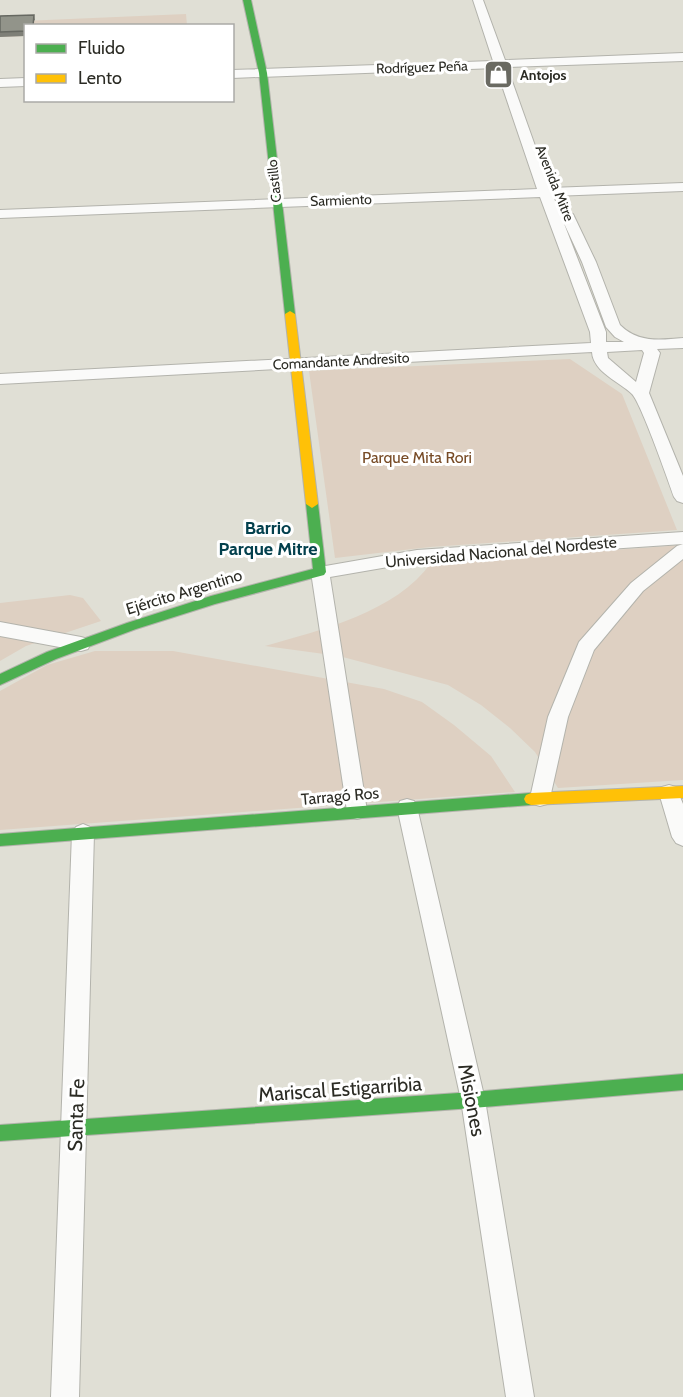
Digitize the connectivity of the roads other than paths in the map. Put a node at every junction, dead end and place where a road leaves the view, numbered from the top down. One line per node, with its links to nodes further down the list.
1 (247, 0): 6 (street, Castillo)
2 (478, 0): 5 (street, Avenida Mitre)
3 (487, 0): 5 (street, Avenida Mitre)
4 (683, 57): 5 (street, Rodríguez Peña)
5 (505, 64): 6 (street, Rodríguez Peña); 11 (street, Avenida Mitre)
6 (263, 73): 7 (street, Rodríguez Peña); 12 (street, Castillo)
7 (234, 74)
8 (24, 82): 9 (street)
9 (0, 83)
10 (683, 187): 11 (street, Sarmiento)
11 (551, 193): 12 (street, Sarmiento); 15 (street, Avenida Mitre); 16 (street, Avenida Mitre)
12 (276, 203): 13 (street, Sarmiento); 17 (street, Castillo)
13 (0, 214)
14 (683, 344): 15 (street, Comandante Andresito)
15 (647, 346): 16 (street, Comandante Andresito); 19 (street)
16 (600, 349): 17 (street, Comandante Andresito); 19 (street, Avenida Mitre)
17 (296, 363): 18 (street, Comandante Andresito); 23 (street)
18 (0, 379)
19 (641, 393): 20 (street)
20 (683, 497)
21 (683, 538): 23 (street, Universidad Nacional del Nordeste)
22 (683, 550): 28 (street)
23 (320, 572): 25 (street, Ejército Argentino); 30 (street)
24 (0, 629): 25 (street)
25 (81, 644): 26 (street, Ejército Argentino)
26 (0, 680)
27 (676, 793): 28 (street, Tarragó Ros); 32 (street)
28 (540, 798): 29 (street, Tarragó Ros)
29 (406, 807): 30 (street, Tarragó Ros); 35 (street, Misiones)
30 (357, 811): 31 (street, Tarragó Ros)
31 (84, 833): 33 (street, Tarragó Ros); 36 (street, Santa Fe)
32 (683, 837)
33 (0, 840)
34 (683, 1082): 35 (street, Mariscal Estigarribia)
35 (474, 1100): 36 (street, Mariscal Estigarribia); 39 (street, Misiones)
36 (76, 1127): 37 (street, Mariscal Estigarribia); 38 (street, Santa Fe)
37 (0, 1133)
38 (65, 1397)
39 (520, 1397)

